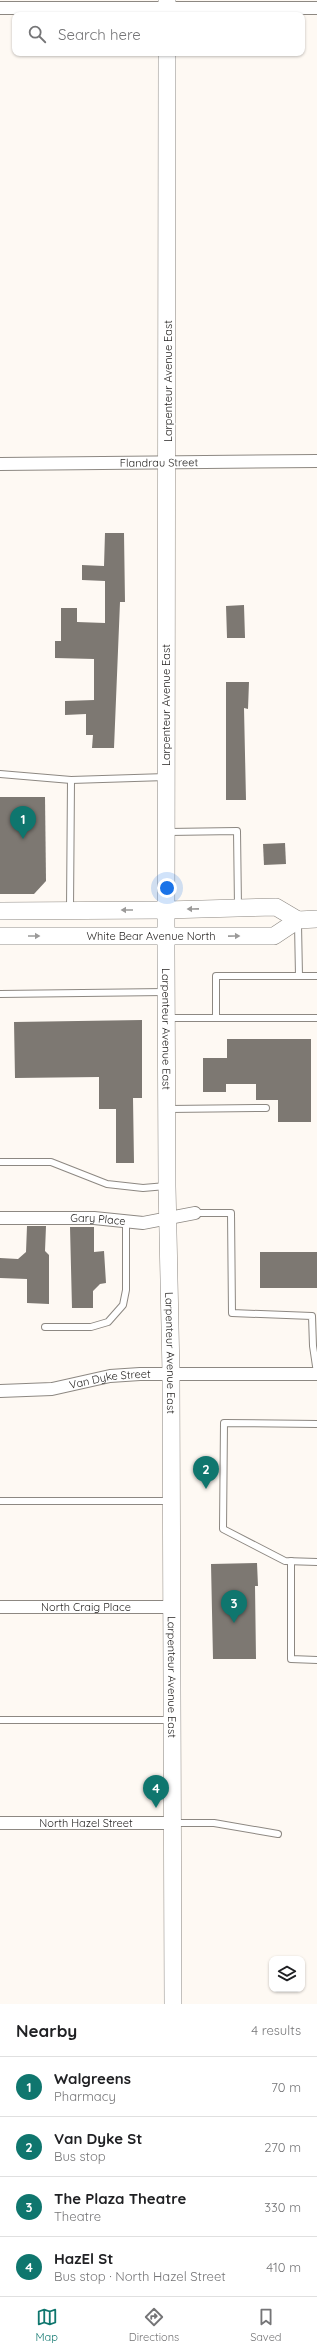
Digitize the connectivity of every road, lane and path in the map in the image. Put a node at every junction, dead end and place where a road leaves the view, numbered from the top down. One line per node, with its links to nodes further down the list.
1 (112, 4): 3 (street); 4 (street)
2 (213, 4): 4 (street); 5 (street)
3 (0, 8)
4 (167, 8)
5 (317, 8)
6 (167, 56): 8 (street, Larpenteur Avenue East)
7 (317, 461): 8 (street, Flandrau Street)
8 (168, 462): 9 (street, Flandrau Street); 11 (street, Larpenteur Avenue East)
9 (0, 464)
10 (0, 774): 12 (lane)
11 (166, 777): 12 (lane); 13 (street, Larpenteur Avenue East)
12 (70, 780): 15 (lane)
13 (166, 832): 14 (lane); 16 (street, Larpenteur Avenue East)
14 (238, 908): 16 (street, one-way to 16); 19 (street)
15 (70, 910): 16 (street, one-way to 15); 17 (street)
16 (166, 910): 21 (street, Larpenteur Avenue East)
17 (0, 911)
18 (317, 919): 19 (street)
19 (298, 920): 21 (street, White Bear Avenue North, one-way to 19); 22 (lane)
20 (0, 936): 21 (street, White Bear Avenue North, one-way to 21)
21 (167, 937): 24 (street, Larpenteur Avenue East)
22 (299, 976): 23 (lane); 27 (lane)
23 (317, 976)
24 (167, 992): 25 (lane); 26 (street, Larpenteur Avenue East)
25 (0, 994)
26 (167, 1018): 27 (lane); 30 (street, Larpenteur Avenue East)
27 (216, 1018): 28 (lane)
28 (317, 1018)
29 (266, 1108): 30 (lane)
30 (167, 1109): 32 (street, Larpenteur Avenue East)
31 (0, 1162): 32 (lane)
32 (167, 1186): 35 (street, Larpenteur Avenue East)
33 (195, 1213): 35 (street, Gary Place); 39 (lane)
34 (0, 1218): 36 (street, Gary Place)
35 (168, 1218): 36 (street, Gary Place); 38 (street, Larpenteur Avenue East)
36 (126, 1221): 37 (lane)
37 (45, 1328)
38 (171, 1373): 39 (street, Van Dyke Street); 40 (street, Van Dyke Street); 43 (street, Larpenteur Avenue East)
39 (317, 1373)
40 (0, 1391)
41 (317, 1424): 44 (lane)
42 (0, 1501): 43 (lane)
43 (171, 1501): 47 (street, Larpenteur Avenue East)
44 (291, 1561): 45 (lane); 48 (lane)
45 (317, 1562)
46 (0, 1607): 47 (street, North Craig Place)
47 (172, 1607): 50 (street, Larpenteur Avenue East)
48 (317, 1660)
49 (0, 1720): 50 (lane)
50 (171, 1720): 52 (street, Larpenteur Avenue East)
51 (0, 1823): 52 (street, North Hazel Street)
52 (172, 1823): 53 (lane); 54 (street, Larpenteur Avenue East)
53 (278, 1834)
54 (173, 2004)

